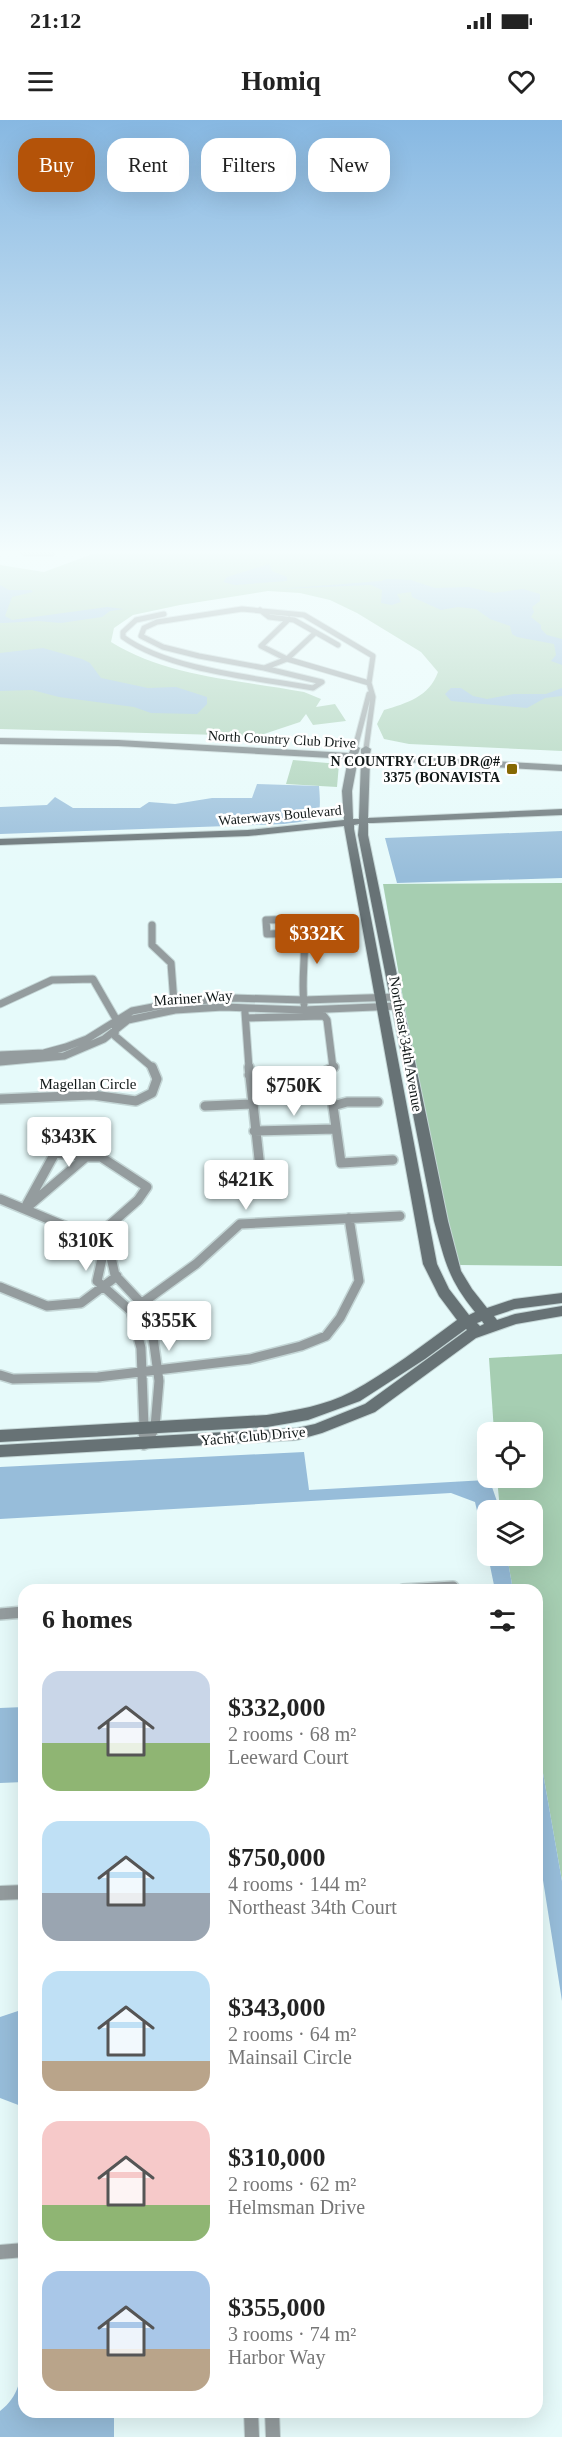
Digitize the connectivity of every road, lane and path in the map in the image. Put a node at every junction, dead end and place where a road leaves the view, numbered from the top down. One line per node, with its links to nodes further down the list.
1 (182, 661): 6 (street)
2 (231, 661): 6 (street)
3 (282, 661): 6 (street)
4 (294, 661): 7 (street)
5 (372, 661): 7 (street)
6 (264, 668)
7 (370, 686): 10 (street); 10 (street)
8 (0, 734): 10 (street, North Country Club Drive)
9 (0, 741): 10 (street, North Country Club Drive)
10 (360, 753): 11 (street, North Country Club Drive); 12 (street, North Country Club Drive); 15 (street, Northeast 34th Avenue); 16 (street, Northeast 34th Avenue)
11 (562, 759)
12 (562, 768)
13 (562, 812): 15 (street, Waterways Boulevard)
14 (562, 819): 15 (street, Waterways Boulevard)
15 (362, 824): 16 (street, Waterways Boulevard); 23 (street, Northeast 34th Avenue)
16 (348, 826): 17 (street, Waterways Boulevard); 18 (street, Waterways Boulevard); 22 (street, Northeast 34th Avenue)
17 (0, 842)
18 (0, 847)
19 (152, 926): 24 (street)
20 (304, 933): 20 (street); 21 (street)
21 (304, 1000): 22 (street, Mariner Way); 25 (street, Mariner Way); 27 (street)
22 (382, 1002): 23 (street, Mariner Way); 27 (street, Mariner Way); 56 (street, Northeast 34th Avenue)
23 (397, 1002): 55 (street, Northeast 34th Avenue)
24 (174, 1003): 25 (street, Mariner Way); 29 (street, Mariner Way)
25 (244, 1003): 27 (street, Mariner Way); 28 (street); 30 (street, Mariner Way)
26 (0, 1004): 29 (street)
27 (304, 1010)
28 (246, 1018): 33 (street); 33 (street)
29 (116, 1019): 30 (street); 31 (street, Mariner Way)
30 (115, 1030): 32 (street, Mariner Way); 34 (street, Magellan Circle)
31 (0, 1055)
32 (0, 1062)
33 (249, 1075): 36 (street)
34 (0, 1099)
35 (378, 1102): 38 (street)
36 (252, 1104): 37 (street); 39 (street)
37 (205, 1106)
38 (336, 1129): 39 (street); 41 (street)
39 (254, 1131): 42 (street)
40 (87, 1157): 44 (street); 44 (street); 47 (street)
41 (393, 1160)
42 (260, 1168)
43 (0, 1199): 44 (street)
44 (25, 1209): 47 (street)
45 (400, 1216): 46 (street)
46 (349, 1218): 52 (street); 57 (street)
47 (96, 1237): 48 (street); 49 (street)
48 (115, 1274): 49 (street); 52 (street)
49 (102, 1286): 50 (street); 53 (street)
50 (0, 1287)
51 (562, 1298): 55 (street)
52 (142, 1303): 53 (street); 57 (street)
53 (131, 1311): 58 (street)
54 (562, 1311): 55 (street)
55 (489, 1319): 56 (street)
56 (468, 1325): 60 (street, Yacht Club Drive); 62 (street, Yacht Club Drive)
57 (158, 1369): 58 (street); 60 (street)
58 (141, 1371): 59 (street); 60 (street)
59 (0, 1375)
60 (150, 1427): 61 (street, Yacht Club Drive); 62 (street)
61 (0, 1436)
62 (144, 1444): 63 (street, Yacht Club Drive)
63 (0, 1451)
64 (18, 1612): 65 (street)
65 (0, 1614)
66 (18, 1892): 67 (street)
67 (0, 1893)
68 (18, 2250): 69 (street)
69 (0, 2252)
70 (251, 2418): 72 (street)
71 (272, 2418): 73 (street)
72 (252, 2437)
73 (273, 2437)

